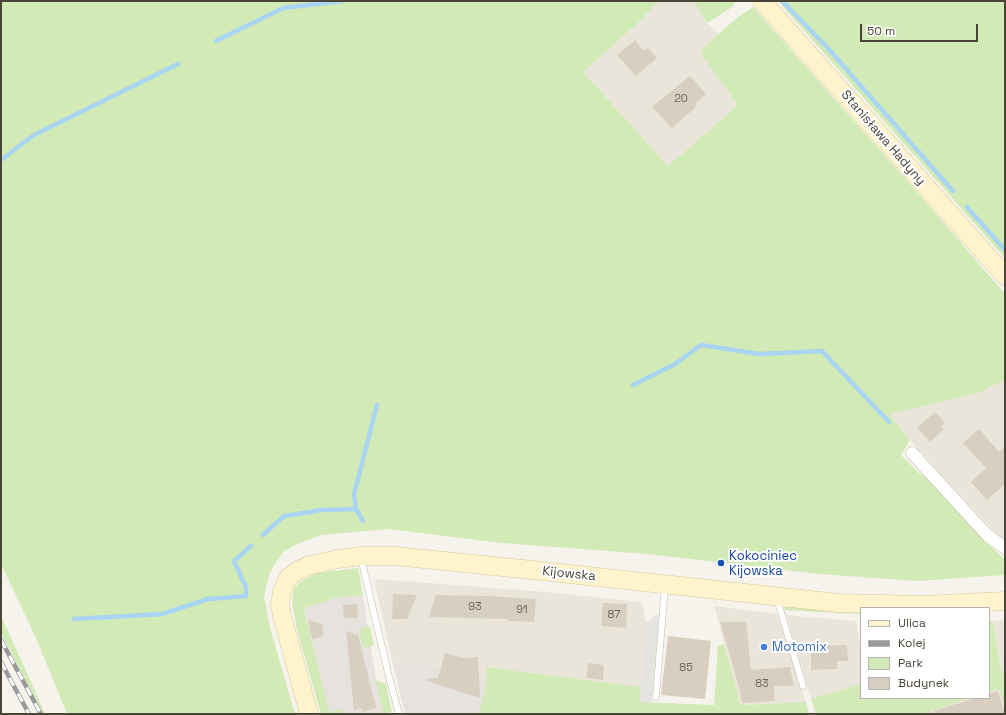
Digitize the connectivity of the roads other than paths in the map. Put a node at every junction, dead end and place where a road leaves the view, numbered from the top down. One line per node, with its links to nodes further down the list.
1 (762, 1): 2 (street, Stanisława Hadyny)
2 (1005, 276)
3 (912, 453): 4 (street)
4 (1005, 548)
5 (361, 556): 6 (street, Kijowska); 11 (street, Kijowska); 12 (lane)
6 (665, 584): 7 (street, Kijowska); 10 (lane)
7 (776, 596): 8 (street, Kijowska); 9 (lane)
8 (1005, 600)
9 (803, 686)
10 (656, 696)
11 (309, 714)
12 (399, 714)

